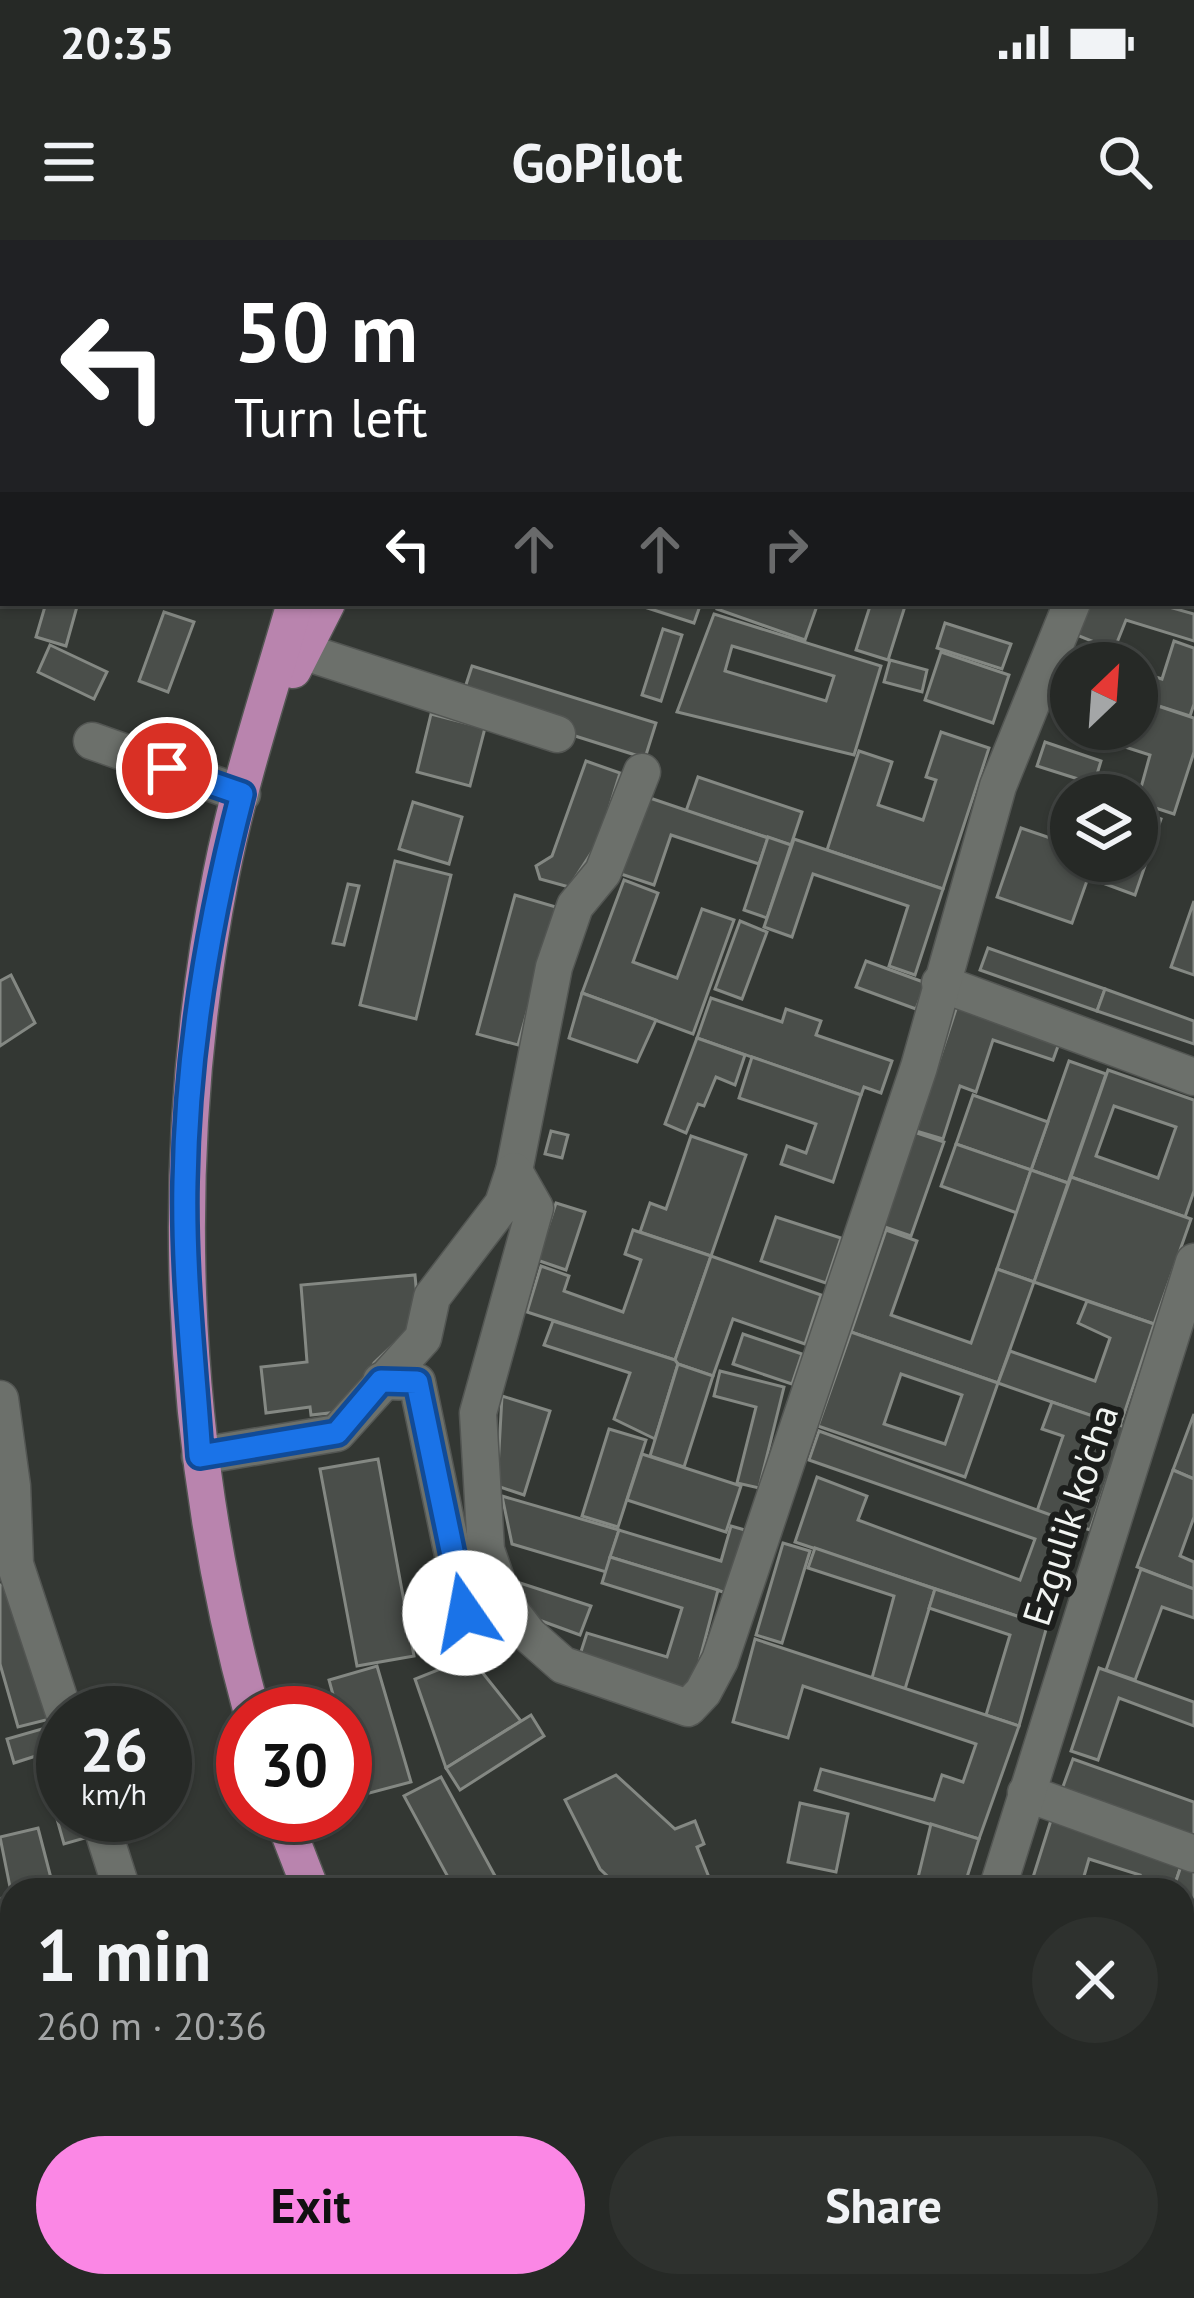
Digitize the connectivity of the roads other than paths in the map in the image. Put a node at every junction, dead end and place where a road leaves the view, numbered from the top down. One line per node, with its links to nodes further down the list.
1 (295, 606): 7 (main road)
2 (325, 606): 4 (main road)
3 (1071, 606): 10 (street)
4 (302, 651): 5 (street); 7 (main road)
5 (557, 734)
6 (92, 741): 9 (street)
7 (254, 748): 9 (main road)
8 (642, 772): 12 (street)
9 (242, 794): 16 (main road)
10 (940, 983): 11 (street); 12 (street)
11 (1194, 1077)
12 (514, 1172): 14 (street)
13 (1194, 1262): 21 (street, Ezgulik ko'cha)
14 (381, 1381): 16 (street); 18 (street)
15 (0, 1399): 17 (street)
16 (200, 1456): 20 (main road)
17 (8, 1565): 19 (street)
18 (465, 1613)
19 (54, 1686)
20 (246, 1686)
21 (1025, 1793): 24 (street); 27 (street, Ezgulik ko'cha)
22 (106, 1842): 25 (street)
23 (292, 1842): 26 (main road)
24 (1194, 1854)
25 (117, 1878)
26 (306, 1878)
27 (1000, 1878)

